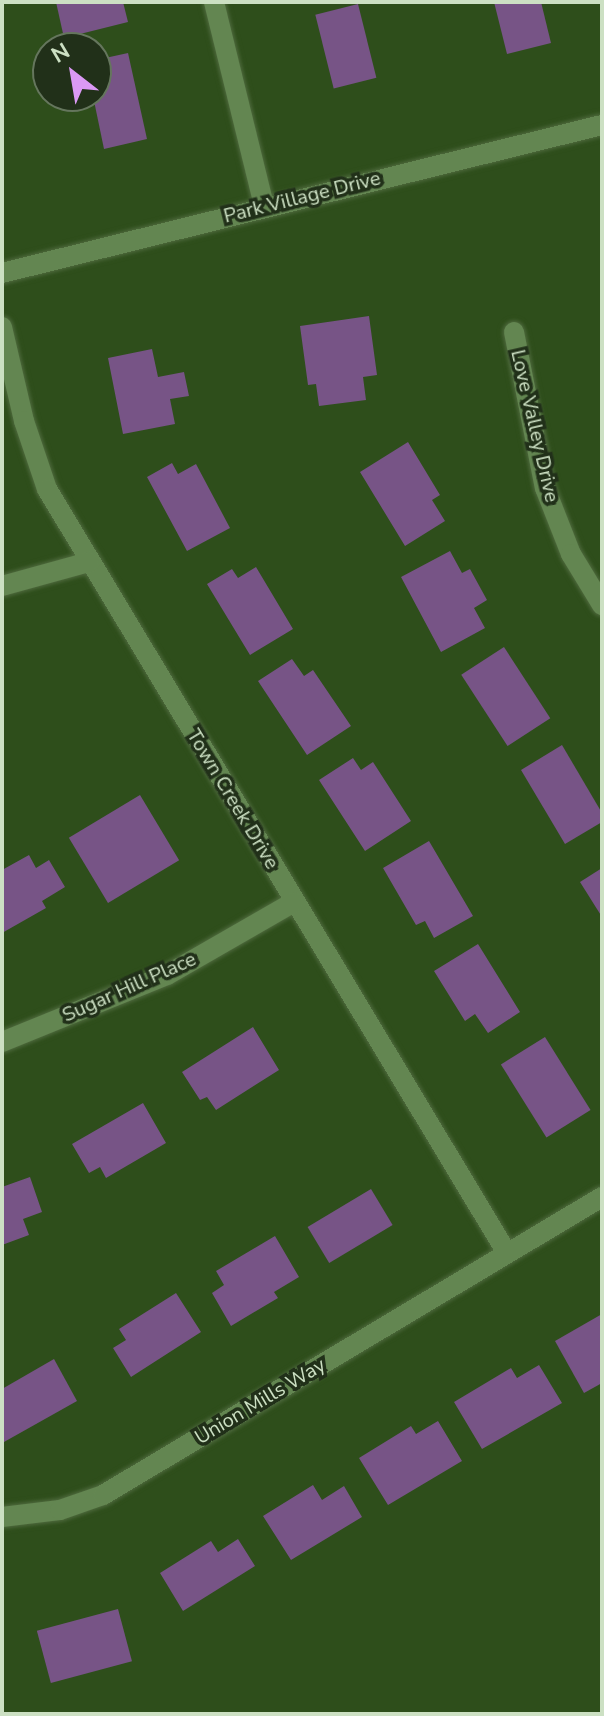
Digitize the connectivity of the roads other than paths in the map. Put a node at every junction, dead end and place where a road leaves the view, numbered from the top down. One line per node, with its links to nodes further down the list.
1 (214, 2): 3 (street)
2 (602, 125): 3 (street, Park Village Drive)
3 (264, 205): 4 (street, Park Village Drive)
4 (2, 273)
5 (2, 327): 7 (street, Town Creek Drive)
6 (514, 332): 9 (street, Love Valley Drive)
7 (89, 562): 8 (street); 10 (street, Town Creek Drive)
8 (2, 586)
9 (602, 605)
10 (294, 902): 11 (street, Sugar Hill Place); 13 (street, Town Creek Drive)
11 (2, 1042)
12 (602, 1197): 13 (street)
13 (507, 1253): 14 (street, Union Mills Way)
14 (2, 1517)

